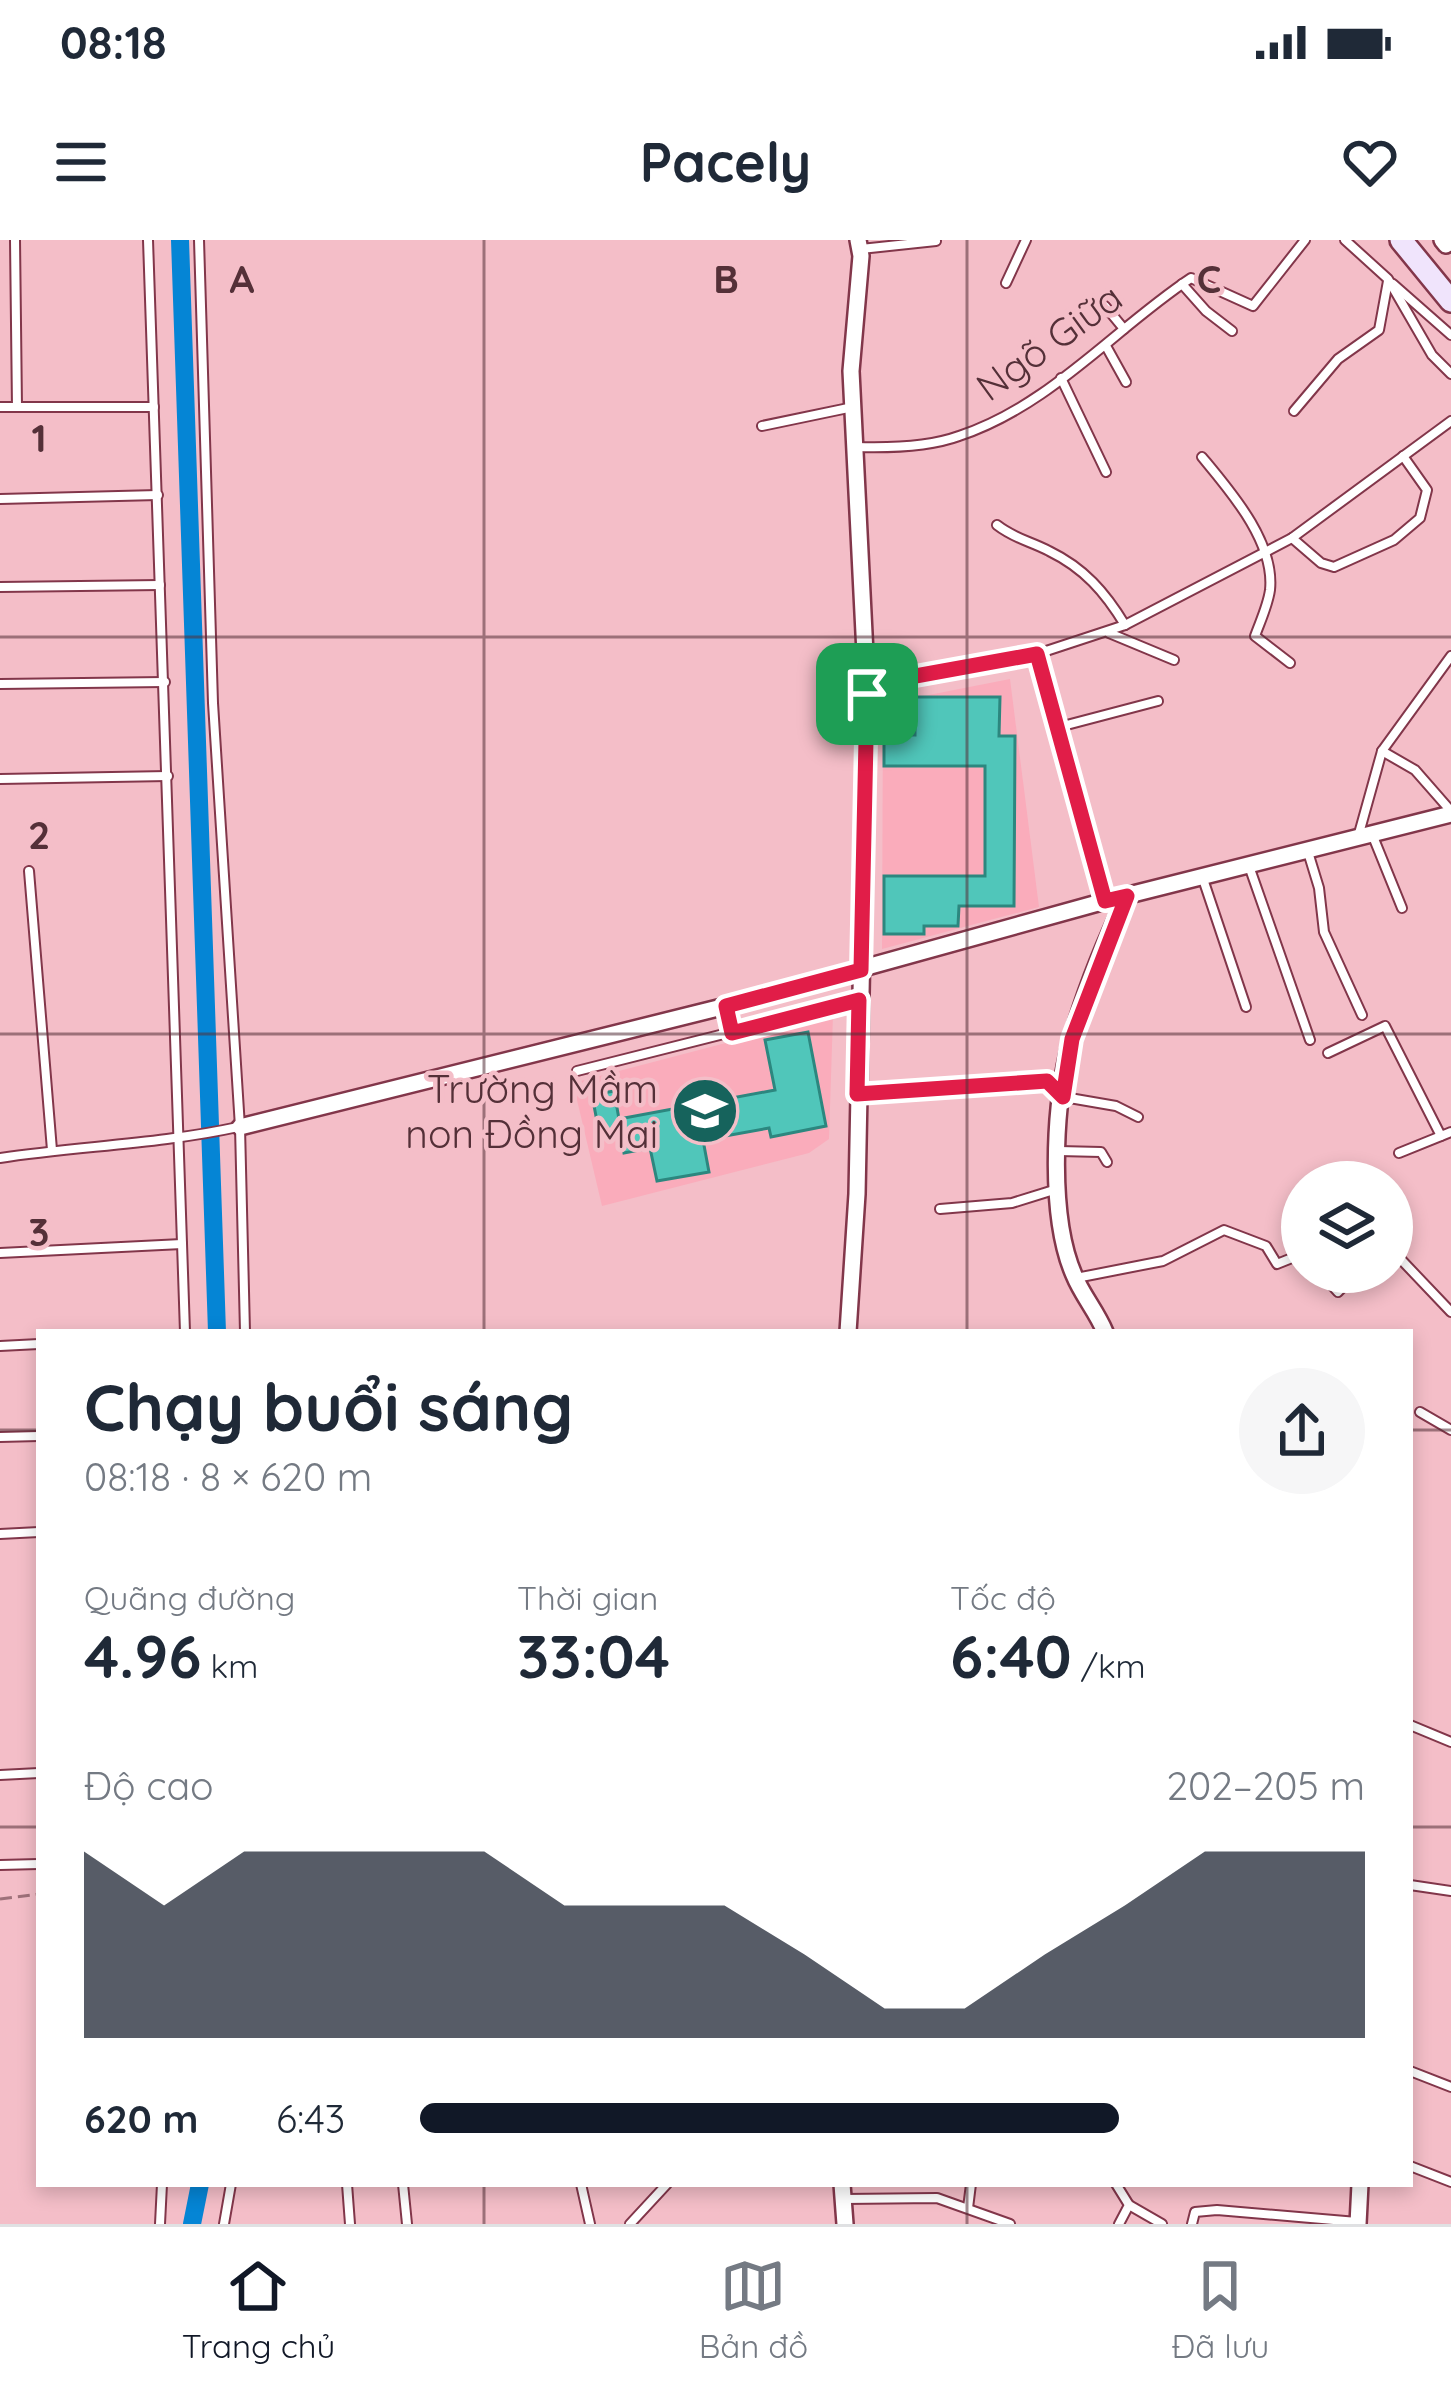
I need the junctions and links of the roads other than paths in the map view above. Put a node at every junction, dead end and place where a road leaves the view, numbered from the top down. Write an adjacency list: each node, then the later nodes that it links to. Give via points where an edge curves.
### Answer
1 (15, 240): 25 (lane)
2 (148, 240): 23 (lane)
3 (199, 240): 76 (lane, via 214,703)
4 (1026, 240): 12 (lane)
5 (1305, 240): 13 (lane, Ngõ Giữa, via 1253,306 1191,278)
6 (1331, 240): 9 (lane)
7 (1401, 240): 14 (street)
8 (936, 241): 10 (lane)
9 (1347, 242): 11 (lane)
10 (859, 245): 26 (street)
11 (1388, 279): 18 (lane); 20 (lane); 27 (lane, via 1378,330 1338,359)
12 (1006, 283)
13 (1182, 284): 16 (lane, Ngõ Giữa); 17 (lane)
14 (1451, 301)
15 (1105, 306): 16 (lane)
16 (1124, 329): 19 (lane, Ngõ Giữa)
17 (1232, 331)
18 (1451, 335)
19 (1106, 346): 21 (lane, Ngõ Giữa); 22 (lane)
20 (1451, 374)
21 (1061, 378): 30 (lane, Ngõ Giữa, via 956,438); 33 (lane)
22 (1126, 382)
23 (154, 406): 25 (lane); 34 (lane)
24 (0, 407): 25 (lane)
25 (17, 407)
26 (854, 407): 29 (lane); 30 (street)
27 (1294, 411)
28 (1451, 421): 31 (lane)
29 (762, 426)
30 (856, 447): 49 (street)
31 (1403, 456): 37 (lane); 37 (lane, via 1427,490 1420,518 1394,540 1334,567)
32 (1202, 458): 38 (lane, via 1247,513)
33 (1106, 472)
34 (158, 495): 35 (lane); 39 (lane)
35 (0, 499)
36 (997, 525): 41 (lane, via 1072,564 1104,590)
37 (1292, 538): 38 (lane)
38 (1263, 552): 41 (lane); 46 (lane, via 1270,588 1255,636)
39 (161, 585): 40 (lane); 47 (lane)
40 (0, 587)
41 (1125, 625): 42 (lane)
42 (1107, 633): 43 (lane); 45 (lane)
43 (1037, 654): 49 (lane, via 910,677); 51 (lane)
44 (1451, 656): 52 (lane)
45 (1174, 660)
46 (1290, 663)
47 (165, 682): 48 (lane); 53 (lane)
48 (0, 684)
49 (867, 694): 64 (street)
50 (1158, 701): 51 (lane)
51 (1059, 727): 62 (lane)
52 (1382, 752): 55 (lane, via 1415,770); 56 (lane)
53 (168, 776): 54 (lane); 78 (lane)
54 (0, 778)
55 (1451, 813): 56 (street)
56 (1365, 836): 57 (street); 63 (lane)
57 (1308, 850): 58 (street); 68 (lane, via 1324,932)
58 (1249, 865): 60 (street); 70 (lane)
59 (28, 872): 79 (lane)
60 (1202, 878): 61 (street); 67 (lane)
61 (1127, 896): 62 (street); 74 (street, via 1072,1039)
62 (1105, 901): 64 (street)
63 (1402, 908)
64 (861, 970): 65 (street); 66 (street)
65 (859, 1000): 69 (lane); 73 (street)
66 (726, 1006): 69 (lane); 76 (street)
67 (1246, 1007)
68 (1362, 1015)
69 (732, 1033): 72 (lane)
70 (1310, 1040)
71 (1328, 1054): 77 (lane, via 1385,1026)
72 (577, 1071)
73 (857, 1094): 74 (lane, via 1047,1081); 94 (street)
74 (1063, 1097): 75 (lane); 80 (street)
75 (1138, 1117)
76 (240, 1126): 78 (lane); 93 (lane)
77 (1446, 1134): 81 (lane)
78 (179, 1140): 79 (lane); 86 (lane)
79 (52, 1150): 82 (lane)
80 (1059, 1150): 83 (lane, via 1101,1152); 84 (street)
81 (1399, 1153)
82 (0, 1158)
83 (1107, 1162)
84 (1058, 1188): 85 (lane, via 1012,1203); 90 (street)
85 (940, 1209)
86 (182, 1244): 87 (lane); 92 (lane)
87 (0, 1253)
88 (1281, 1262): 90 (lane, via 1266,1246 1224,1230 1163,1261)
89 (1413, 1272): 91 (lane)
90 (1075, 1278): 95 (street)
91 (1451, 1312)
92 (185, 1329)
93 (244, 1329)
94 (848, 1329)
95 (1099, 1329)
96 (36, 1344): 97 (lane)
97 (0, 1346)
98 (1420, 1412): 99 (lane)
99 (1451, 1430)
100 (36, 1436): 101 (lane)
101 (0, 1437)
102 (36, 1532): 103 (lane)
103 (0, 1534)
104 (1413, 1727): 105 (lane)
105 (1451, 1742)
106 (36, 1773): 107 (lane)
107 (0, 1774)
108 (36, 1864): 109 (lane)
109 (0, 1865)
110 (1413, 1885): 111 (lane)
111 (1451, 1891)
112 (1413, 2072): 113 (lane)
113 (1451, 2087)
114 (1413, 2167): 115 (lane)
115 (1451, 2182)
116 (161, 2187): 129 (lane)
117 (230, 2187): 130 (lane)
118 (347, 2187): 131 (lane)
119 (404, 2187): 132 (lane)
120 (582, 2187): 133 (lane)
121 (664, 2187): 134 (lane)
122 (970, 2187): 127 (lane)
123 (1118, 2187): 126 (lane)
124 (1360, 2187): 128 (street)
125 (840, 2194): 127 (lane, via 937,2198); 135 (street)
126 (1129, 2205): 137 (lane); 138 (lane)
127 (968, 2208): 136 (lane)
128 (1358, 2223): 139 (lane, via 1217,2210 1195,2212)
129 (160, 2224)
130 (224, 2224)
131 (350, 2224)
132 (407, 2224)
133 (590, 2224)
134 (630, 2224)
135 (845, 2224)
136 (1010, 2224)
137 (1120, 2224)
138 (1162, 2224)
139 (1192, 2224)

